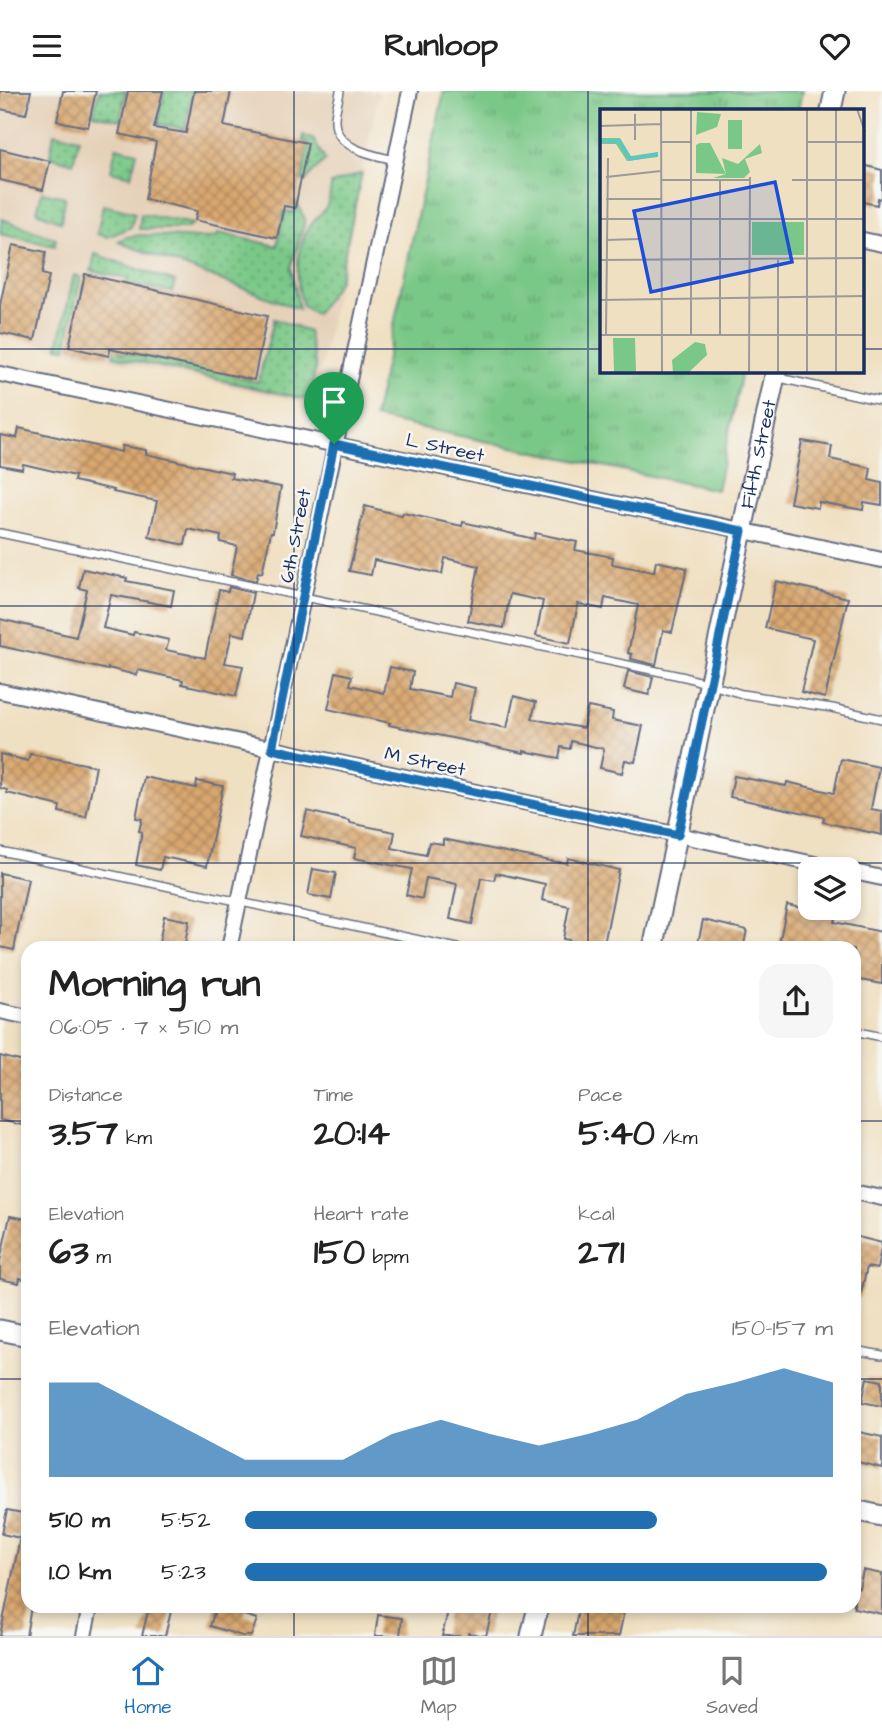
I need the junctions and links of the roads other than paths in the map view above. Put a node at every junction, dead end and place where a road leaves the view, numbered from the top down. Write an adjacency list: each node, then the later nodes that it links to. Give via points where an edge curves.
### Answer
1 (340, 91): 5 (lane, via 335,121 340,137 355,149)
2 (410, 91): 5 (street, 6th Street)
3 (835, 91): 4 (street)
4 (831, 109)
5 (395, 160): 11 (street, 6th Street)
6 (864, 240): 7 (street)
7 (882, 244)
8 (0, 374): 11 (street, L Street)
9 (775, 374): 10 (lane); 12 (street, Fifth Street)
10 (882, 401)
11 (334, 444): 12 (street, L Street); 15 (street, 6th Street)
12 (742, 531): 14 (street, L Street); 16 (street, Fifth Street)
13 (0, 533): 15 (lane)
14 (882, 560)
15 (303, 597): 16 (lane); 19 (street, 6th Street)
16 (709, 684): 18 (lane); 20 (street, Fifth Street)
17 (0, 691): 19 (street, M Street)
18 (882, 719)
19 (272, 749): 20 (street, M Street); 25 (street, 6th Street)
20 (678, 835): 22 (street, M Street); 28 (street, Fifth Street)
21 (0, 851): 25 (lane)
22 (798, 860)
23 (861, 874): 24 (street)
24 (882, 878)
25 (240, 902): 26 (street, 6th Street); 27 (lane)
26 (231, 941)
27 (424, 941)
28 (655, 941)
29 (0, 1011): 30 (street)
30 (21, 1016)
31 (861, 1032): 32 (lane)
32 (882, 1037)
33 (861, 1194): 34 (street)
34 (882, 1198)
35 (0, 1330): 36 (street)
36 (21, 1334)
37 (861, 1352): 38 (lane)
38 (882, 1356)
39 (861, 1512): 40 (street)
40 (882, 1516)
41 (89, 1613): 43 (street)
42 (537, 1613): 44 (street)
43 (84, 1636)
44 (531, 1636)

